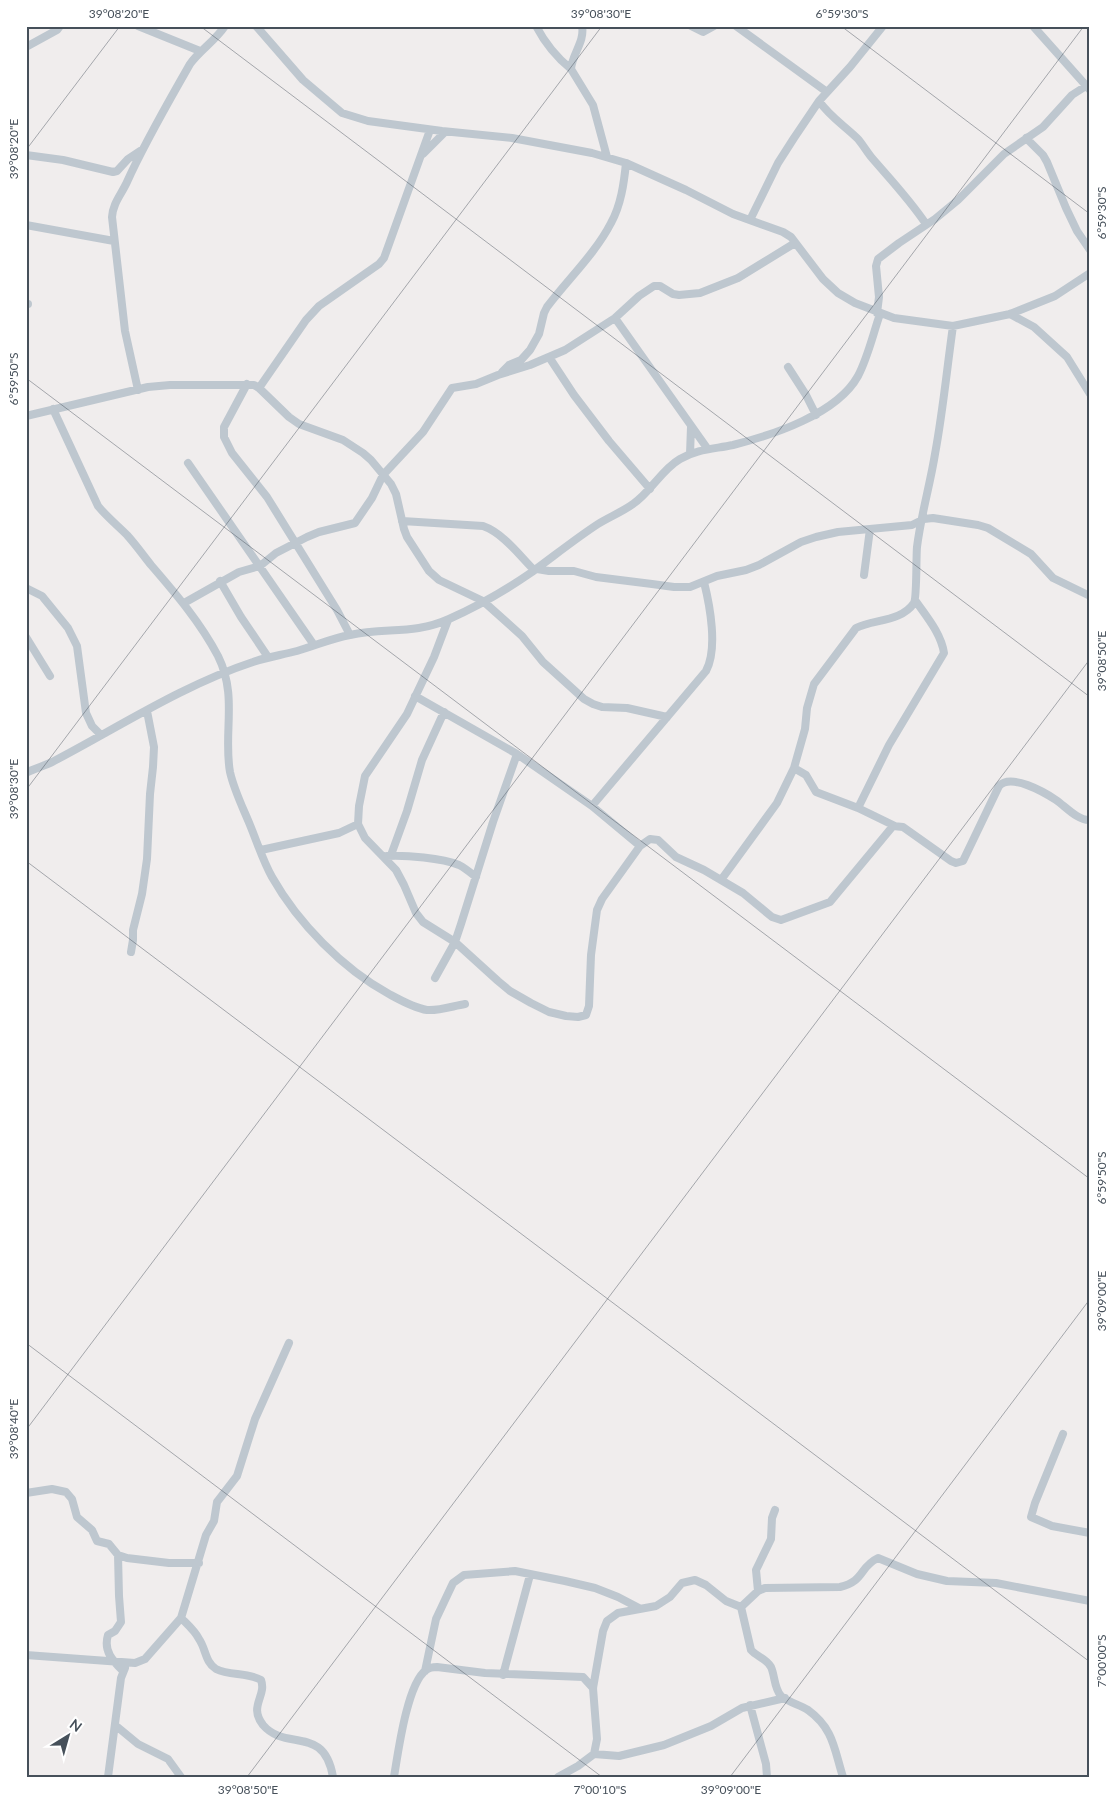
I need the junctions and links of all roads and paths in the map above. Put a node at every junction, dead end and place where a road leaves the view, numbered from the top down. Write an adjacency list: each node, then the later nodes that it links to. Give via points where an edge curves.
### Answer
1 (60, 26): 12 (street)
2 (138, 26): 13 (street)
3 (225, 26): 13 (street, via 213,42)
4 (256, 26): 18 (street, via 303,80 342,113 368,121)
5 (536, 26): 14 (street, via 555,55)
6 (582, 26): 14 (street, via 583,36)
7 (691, 26): 8 (street, via 703,32)
8 (714, 26)
9 (736, 26): 16 (street)
10 (883, 26): 16 (street)
11 (1033, 26): 15 (street)
12 (26, 47)
13 (200, 51): 21 (street)
14 (571, 69): 24 (street, via 593,105)
15 (1088, 88): 20 (street, via 1072,95 1043,127)
16 (827, 92): 17 (street)
17 (819, 101): 26 (street, via 778,163); 27 (street, via 829,115 865,147)
18 (430, 130): 19 (street); 23 (street)
19 (444, 132): 23 (street); 24 (street, via 512,138)
20 (1026, 138): 27 (street, via 1004,154 958,200); 31 (street, via 1043,155 1077,231)
21 (141, 150): 22 (street, via 113,172); 29 (street, via 113,208)
22 (26, 155)
23 (421, 155): 41 (street, via 384,258 319,306)
24 (607, 157): 25 (street)
25 (626, 162): 26 (street); 39 (street, via 624,184 613,221 547,307 539,334 525,357)
26 (750, 220): 30 (street, via 783,232)
27 (926, 224): 33 (street, via 878,259)
28 (26, 226): 29 (street)
29 (114, 241): 42 (street, via 125,331)
30 (795, 243): 33 (street, via 838,293); 35 (street, via 738,278 700,293 679,295 654,286)
31 (1090, 250)
32 (1090, 273): 34 (street, via 1055,296)
33 (878, 313): 36 (street); 45 (street, via 858,376 837,400)
34 (1010, 314): 36 (street); 43 (street, via 1034,327 1067,357)
35 (615, 318): 37 (street); 47 (street)
36 (953, 326): 54 (street, via 936,450)
37 (549, 357): 39 (street); 52 (street, via 609,441)
38 (788, 367): 45 (street)
39 (498, 374): 51 (street, via 476,384 452,388 422,432)
40 (247, 384): 41 (street); 42 (street, via 170,385); 56 (street, via 224,426 224,438)
41 (259, 388): 51 (street, via 299,424 353,446)
42 (138, 390): 44 (street)
43 (1090, 394)
44 (54, 409): 46 (street); 67 (street, via 98,506)
45 (816, 415): 48 (street, via 764,436)
46 (26, 416)
47 (692, 427): 48 (street); 49 (street)
48 (707, 448): 49 (street)
49 (690, 454): 52 (street, via 672,464)
50 (188, 463): 57 (street)
51 (384, 475): 53 (street, via 396,494); 56 (street, via 354,523 319,532)
52 (650, 489): 58 (street, via 634,504 598,524)
53 (402, 521): 58 (street, via 490,528); 66 (street, via 407,538 438,580)
54 (920, 521): 55 (street, via 912,525); 63 (street, via 933,518 982,526 1030,554 1053,578); 65 (street)
55 (870, 529): 59 (street); 61 (street, via 838,532 808,540 759,565)
56 (295, 543): 57 (street); 69 (street)
57 (260, 566): 60 (street); 71 (street)
58 (535, 570): 61 (street, via 574,571 674,587); 66 (street)
59 (864, 575)
60 (220, 581): 67 (street); 72 (street)
61 (704, 582): 78 (street, via 710,617 710,665)
62 (30, 590): 64 (street); 79 (street, via 42,596 74,636 86,713 92,726)
63 (1090, 596)
64 (26, 597)
65 (915, 600): 81 (street, via 908,610 896,617 856,628 814,684); 84 (street, via 939,635 944,653 889,745)
66 (484, 601): 68 (street); 78 (street, via 522,636 543,662 589,702)
67 (184, 603): 73 (street)
68 (448, 620): 69 (street, via 420,629); 75 (street)
69 (350, 634): 71 (street)
70 (26, 638): 74 (street)
71 (314, 645): 72 (street)
72 (268, 657): 73 (street)
73 (224, 672): 76 (street); 89 (street, via 230,706 230,771)
74 (50, 676)
75 (415, 696): 77 (street); 86 (street, via 407,714 365,776)
76 (147, 712): 79 (street); 94 (street, via 154,747 154,767 142,894 133,930)
77 (444, 712): 80 (street); 90 (street, via 422,760 407,811)
78 (667, 717): 83 (street)
79 (102, 735): 82 (street)
80 (517, 754): 83 (street); 91 (street)
81 (794, 768): 84 (street, via 806,775 816,792); 92 (street, via 777,803)
82 (26, 773)
83 (592, 806): 88 (street)
84 (858, 808): 87 (street)
85 (1090, 820): 87 (street, via 1024,784 1006,782 999,786 966,858 960,862 951,861 903,827)
86 (358, 824): 89 (street, via 339,833); 90 (street, via 365,838)
87 (895, 826): 92 (street, via 830,902 795,916 776,919)
88 (640, 846): 92 (street, via 655,839 676,857); 93 (street, via 598,907 591,955 589,1006 583,1016 549,1012 530,1003 498,981)
89 (261, 850): 96 (street, via 272,877 303,922 370,983 404,1002 428,1010)
90 (387, 856): 91 (street, via 403,854 455,864); 93 (street, via 419,919)
91 (476, 877): 93 (street)
92 (721, 880)
93 (454, 942): 95 (street)
94 (132, 952)
95 (435, 978)
96 (465, 1004)
97 (289, 1343): 103 (street, via 255,1419 237,1476 217,1502)
98 (1063, 1434): 101 (street, via 1031,1517 1052,1526)
99 (26, 1493): 102 (street, via 52,1489 66,1492 80,1521 92,1530 97,1541 109,1544)
100 (775, 1510): 105 (street, via 771,1539 756,1570)
101 (1090, 1533)
102 (118, 1555): 103 (street, via 169,1563); 111 (street, via 121,1622 107,1638)
103 (199, 1563): 109 (street)
104 (530, 1575): 108 (street, via 595,1588); 115 (street, via 514,1572 464,1575 453,1583 436,1619); 116 (street)
105 (758, 1591): 106 (street, via 765,1588 840,1587 859,1578 868,1564 878,1558 917,1574 947,1581 996,1583); 107 (street)
106 (1090, 1601)
107 (741, 1607): 108 (street, via 726,1602 695,1580 682,1583 656,1606); 119 (street, via 751,1650 770,1666)
108 (639, 1608): 113 (street, via 618,1613 607,1621)
109 (181, 1618): 112 (street, via 145,1659); 125 (street, via 199,1638 206,1657 214,1667 261,1680 257,1708 264,1726 276,1734 323,1751)
110 (26, 1655): 111 (street)
111 (112, 1662): 112 (street); 114 (street)
112 (127, 1664): 114 (street)
113 (597, 1668): 117 (street); 118 (street)
114 (123, 1671): 121 (street)
115 (425, 1671): 116 (street, via 437,1667); 126 (street, via 410,1700)
116 (503, 1674): 117 (street)
117 (583, 1677): 118 (street)
118 (593, 1688): 122 (street, via 597,1739)
119 (782, 1696): 120 (street); 129 (street, via 803,1707 826,1728 832,1736)
120 (750, 1706): 122 (street, via 664,1745 619,1756); 128 (street)
121 (115, 1725): 123 (street); 124 (street, via 138,1744 168,1759)
122 (594, 1754): 127 (street)
123 (108, 1777)
124 (181, 1777)
125 (333, 1777)
126 (394, 1777)
127 (558, 1777)
128 (768, 1777)
129 (843, 1777)

